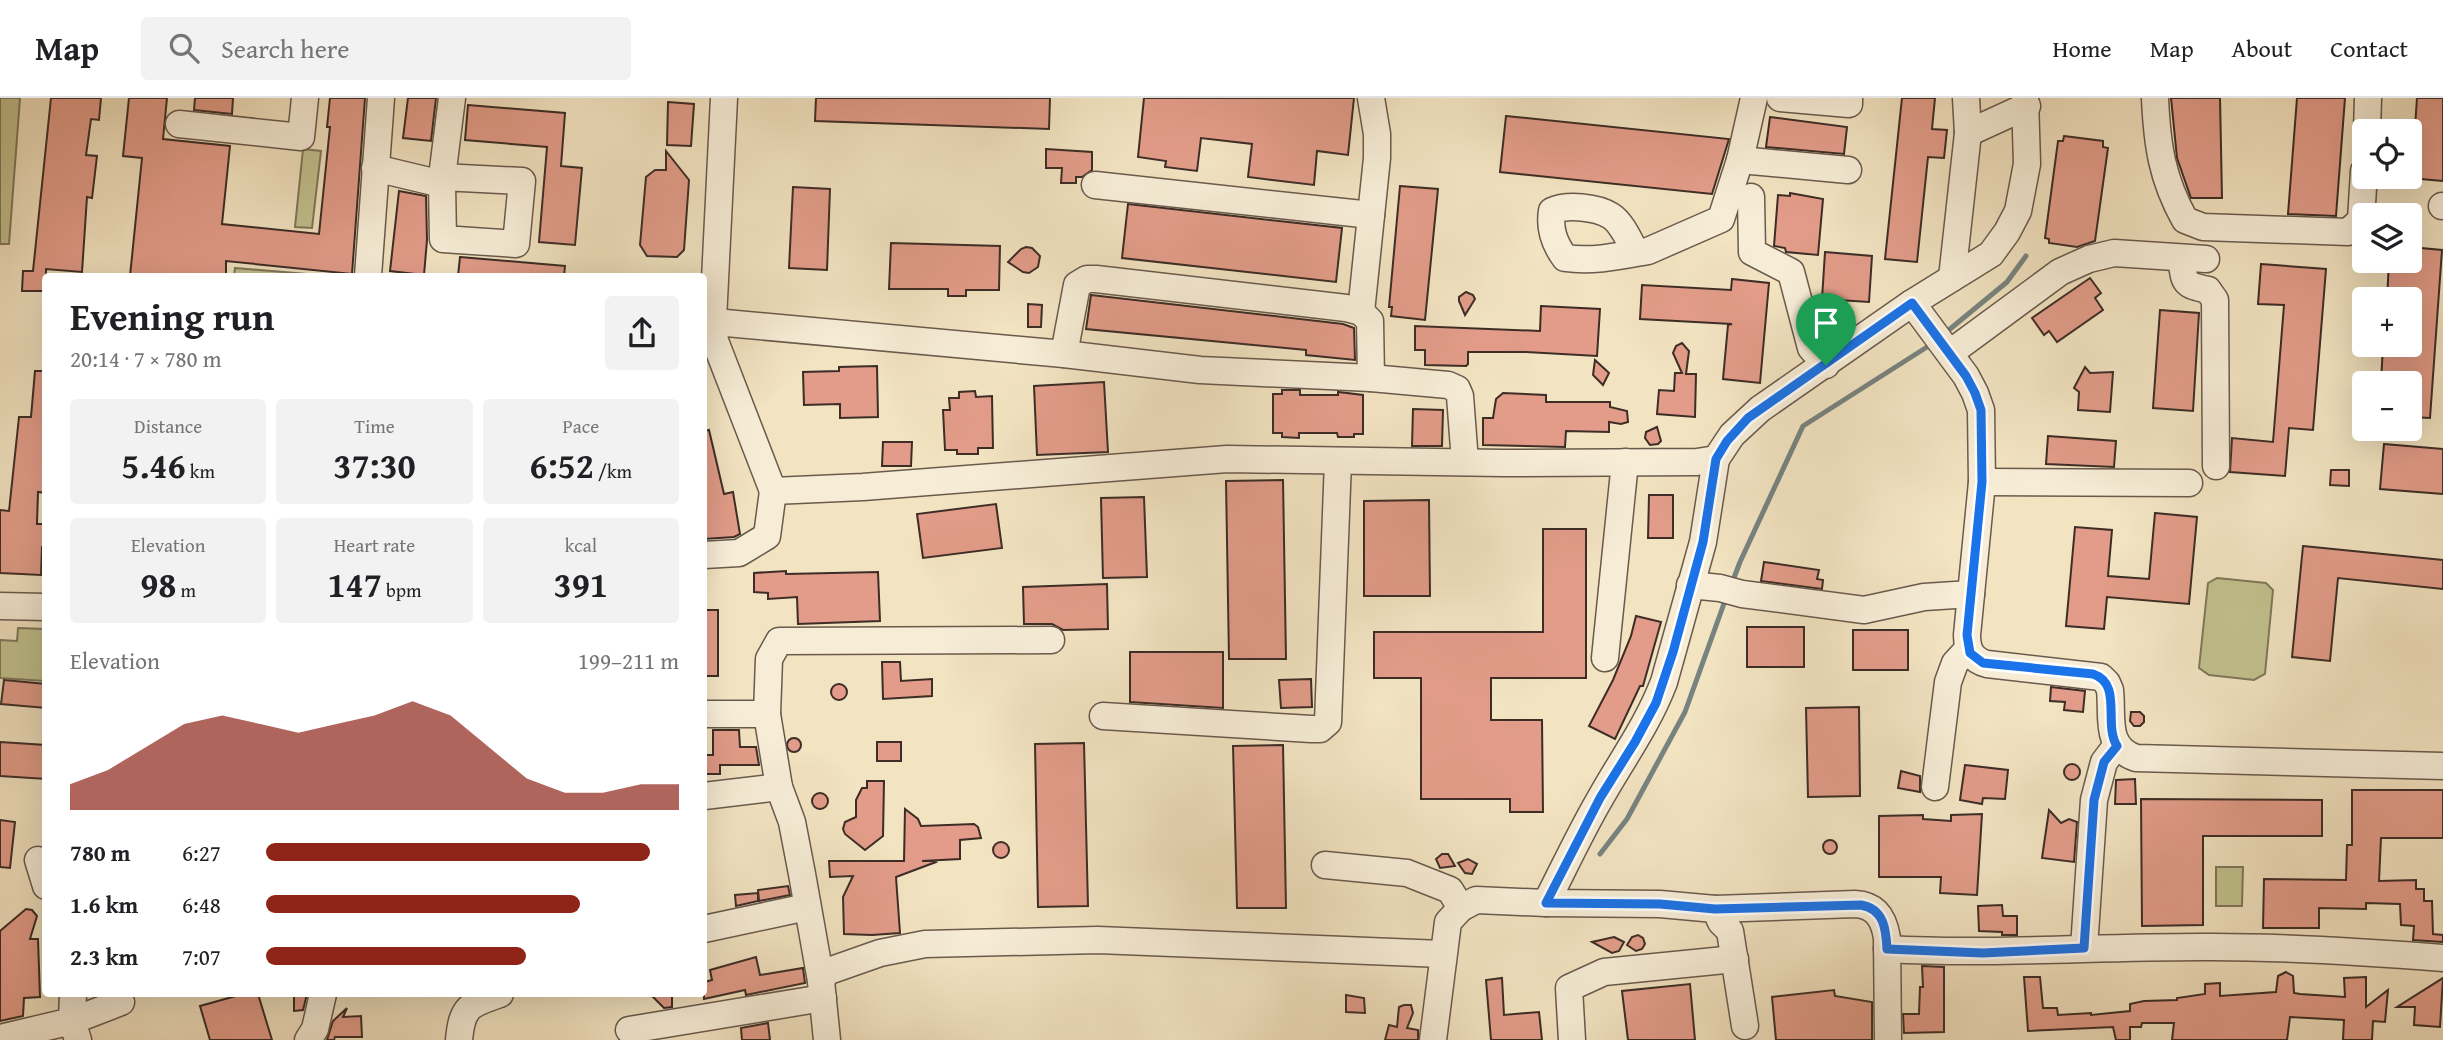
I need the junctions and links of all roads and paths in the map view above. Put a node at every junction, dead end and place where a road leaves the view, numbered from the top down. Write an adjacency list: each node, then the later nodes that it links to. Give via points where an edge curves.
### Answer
1 (305, 98): 14 (street, via 301,137)
2 (381, 98): 17 (street)
3 (452, 98): 17 (street, via 442,177 522,181 516,244 443,239 442,184)
4 (724, 98): 28 (street)
5 (1371, 98): 22 (street, via 1377,134)
6 (1754, 98): 16 (street)
7 (1780, 98): 8 (street, via 1849,104)
8 (1849, 98)
9 (1966, 98): 15 (street)
10 (2155, 98): 20 (street, via 2157,145 2170,193 2185,220 2203,227 2348,232 2361,220)
11 (2368, 98): 13 (street)
12 (2026, 102): 15 (street); 25 (street, via 2027,164 2018,211 1991,254)
13 (2367, 119)
14 (179, 124)
15 (1968, 133): 25 (street)
16 (1740, 160): 18 (street); 23 (street, via 1721,219)
17 (375, 168): 24 (street)
18 (1848, 170)
19 (1096, 185): 22 (street)
20 (2363, 189)
21 (1751, 197): 31 (street, via 1752,252 1791,272 1811,348)
22 (1371, 215): 27 (street)
23 (1636, 253)
24 (368, 273)
25 (1952, 278): 26 (street)
26 (1912, 303): 29 (street); 31 (street)
27 (1361, 312): 30 (street, via 1087,279 1077,285); 32 (street, via 1370,321)
28 (708, 321): 30 (street); 40 (street)
29 (1950, 353): 37 (street, via 2060,272 2099,255 2193,258 2187,282 2208,290 2216,300); 38 (street, via 1979,404)
30 (1064, 354): 32 (street, via 1200,370)
31 (1826, 365): 33 (street, via 1748,418)
32 (1371, 378): 35 (street, via 1457,389)
33 (1716, 459): 36 (street); 42 (street, via 1703,542)
34 (1338, 461): 35 (street); 40 (street, via 1227,459); 51 (street, via 1328,722 1311,729)
35 (1465, 462): 36 (street)
36 (1625, 462): 48 (street)
37 (2216, 466)
38 (1982, 482): 39 (street); 43 (street)
39 (2189, 483)
40 (773, 491): 41 (street, via 767,536 739,553)
41 (707, 555)
42 (1690, 585): 43 (street, via 1864,610 1924,597); 60 (street, via 1656,703)
43 (1971, 594): 47 (street)
44 (0, 606): 45 (street)
45 (42, 607)
46 (1051, 640): 50 (street, via 779,641 769,659)
47 (1968, 649): 52 (street, via 1983,663 2101,677 2110,690); 55 (street, via 1955,663 1948,681)
48 (1605, 658)
49 (707, 714): 50 (street)
50 (766, 714): 54 (street)
51 (1102, 716)
52 (2117, 746): 53 (street, via 2143,759); 65 (street, via 2104,762 2094,800)
53 (2443, 766)
54 (779, 787): 56 (street); 61 (street, via 792,822)
55 (1935, 787)
56 (707, 796)
57 (38, 860): 59 (street)
58 (1325, 865): 62 (street, via 1408,873 1450,890)
59 (42, 873)
60 (1546, 903): 62 (street, via 1476,900); 63 (street)
61 (807, 907): 64 (street); 70 (street)
62 (1461, 908): 67 (street, via 1448,922)
63 (1715, 909): 66 (street, via 1866,905 1882,918); 69 (street, via 1730,931)
64 (707, 928)
65 (2084, 948): 66 (street, via 1983,953); 68 (street, via 2216,947)
66 (1887, 949): 84 (street)
67 (1442, 954): 70 (street, via 1098,940 925,944 880,953 826,972); 82 (street)
68 (2443, 958)
69 (1734, 960): 75 (street); 83 (street, via 1604,972 1569,988)
70 (822, 989): 77 (street); 81 (street)
71 (73, 997): 76 (street)
72 (322, 997): 79 (street)
73 (491, 997): 80 (street, via 465,1010)
74 (121, 1002): 76 (street)
75 (1745, 1026)
76 (75, 1030): 78 (street)
77 (629, 1030)
78 (0, 1038)
79 (308, 1040)
80 (459, 1040)
81 (827, 1040)
82 (1433, 1040)
83 (1572, 1040)
84 (1888, 1040)

